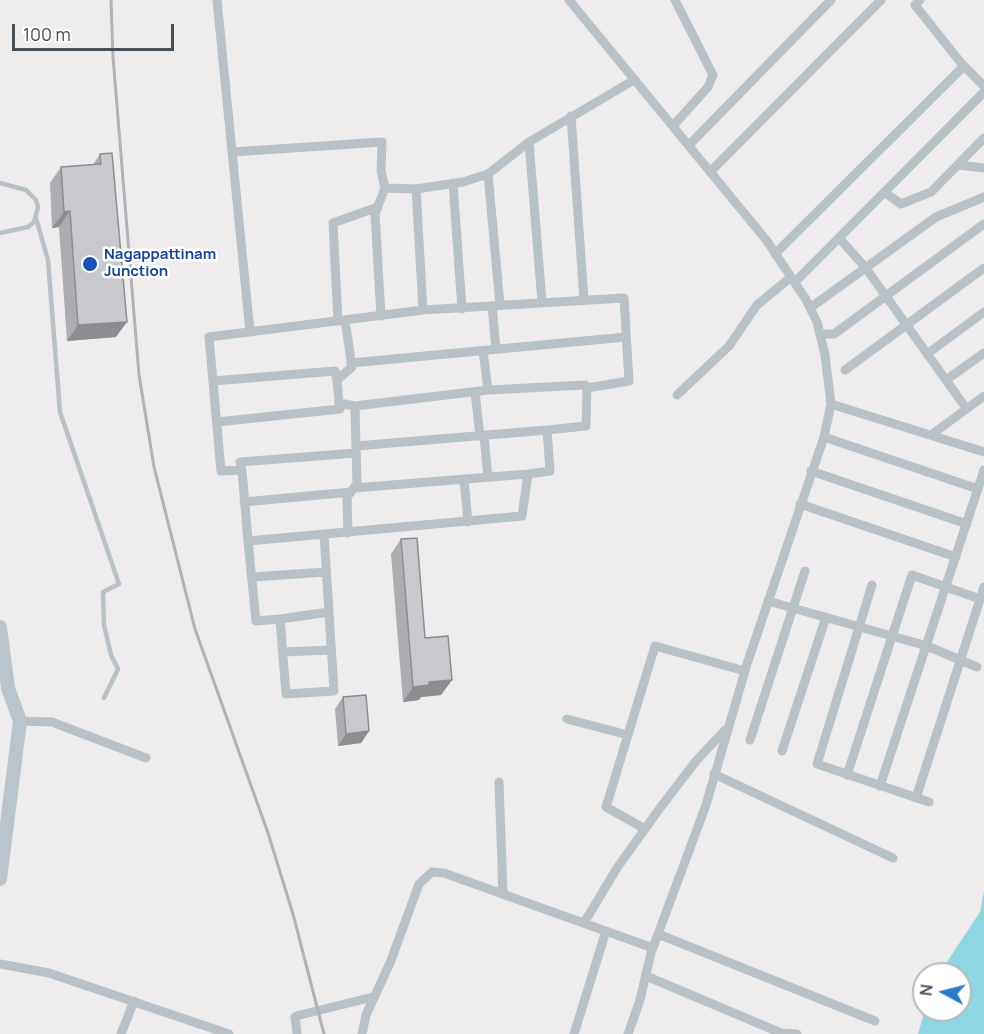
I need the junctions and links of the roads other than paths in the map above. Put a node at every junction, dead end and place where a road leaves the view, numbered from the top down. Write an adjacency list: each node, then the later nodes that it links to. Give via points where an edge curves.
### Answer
1 (217, 0): 16 (street)
2 (569, 0): 8 (street)
3 (675, 0): 12 (street, via 713,75 708,87)
4 (831, 0): 15 (street)
5 (881, 0): 19 (street)
6 (920, 0): 7 (street, via 915,5)
7 (964, 66): 9 (street); 32 (street)
8 (634, 80): 11 (street); 12 (street)
9 (984, 86)
10 (984, 92): 25 (street)
11 (571, 116): 14 (street); 37 (street)
12 (673, 126): 15 (street)
13 (984, 138): 17 (street)
14 (529, 142): 20 (street); 38 (street)
15 (689, 145): 19 (street)
16 (233, 152): 23 (street, via 382,142); 47 (street)
17 (957, 165): 18 (street); 25 (street, via 931,192 910,200 897,203)
18 (984, 168)
19 (710, 172): 32 (street)
20 (488, 174): 22 (street); 39 (street)
21 (0, 183): 28 (lane, via 32,194 38,207)
22 (453, 183): 24 (street); 41 (street)
23 (385, 188): 24 (street); 27 (street)
24 (416, 189): 42 (street)
25 (884, 192): 31 (street)
26 (984, 196): 33 (street, via 936,218)
27 (378, 207): 44 (street, via 375,214); 45 (street, via 333,223)
28 (36, 218): 30 (lane, via 28,227); 113 (lane, via 48,260 60,412 119,584 103,592 104,625 118,669)
29 (984, 224): 36 (street)
30 (0, 233)
31 (839, 237): 33 (street); 35 (street)
32 (775, 254): 35 (street)
33 (865, 267): 36 (street); 40 (street)
34 (984, 268): 46 (street)
35 (793, 280): 40 (street); 62 (street, via 757,305 729,346)
36 (886, 296): 46 (street); 48 (street, via 834,334)
37 (584, 300): 38 (street); 49 (street, via 624,298)
38 (542, 302): 39 (street)
39 (496, 306): 41 (street); 50 (street)
40 (810, 308): 48 (street)
41 (462, 309): 42 (street)
42 (423, 310): 44 (street)
43 (984, 312): 53 (street)
44 (381, 316): 45 (street)
45 (342, 321): 47 (street); 54 (street)
46 (907, 325): 53 (street); 55 (street)
47 (250, 332): 58 (street, via 209,337)
48 (820, 334): 65 (street)
49 (626, 337): 50 (street); 59 (street, via 629,381)
50 (496, 349): 51 (street)
51 (483, 351): 54 (street); 60 (street)
52 (984, 353): 57 (street)
53 (927, 354): 57 (street)
54 (351, 363): 56 (street, via 352,367)
55 (845, 370)
56 (337, 380): 58 (street, via 335,371); 64 (street)
57 (946, 380): 67 (street)
58 (213, 381): 68 (street)
59 (587, 388): 60 (street, via 585,385); 69 (street, via 586,426)
60 (488, 390): 61 (street)
61 (475, 392): 66 (street); 71 (street)
62 (677, 396)
63 (984, 396): 67 (street)
64 (339, 403): 66 (street); 68 (street, via 340,409)
65 (831, 404): 70 (street); 72 (street)
66 (355, 406): 73 (street)
67 (966, 408): 70 (street)
68 (217, 422): 75 (street, via 221,471)
69 (548, 430): 71 (street); 78 (street, via 550,471)
70 (931, 435): 74 (street)
71 (482, 436): 73 (street); 79 (street)
72 (824, 436): 77 (street); 81 (street)
73 (356, 449): 75 (street, via 240,462); 82 (street, via 357,484)
74 (984, 453)
75 (242, 470): 83 (street)
76 (984, 470): 81 (street)
77 (811, 471): 84 (street); 86 (street)
78 (528, 474): 79 (street); 85 (street, via 522,516)
79 (488, 477): 80 (street)
80 (465, 479): 82 (street); 85 (street)
81 (978, 489): 86 (street)
82 (352, 490): 83 (street); 87 (street, via 347,497)
83 (244, 502): 89 (street)
84 (800, 504): 90 (street); 98 (street)
85 (468, 522): 87 (street)
86 (967, 524): 90 (street)
87 (348, 533): 88 (street)
88 (324, 535): 89 (street); 92 (street)
89 (248, 541): 93 (street)
90 (956, 557): 95 (street)
91 (805, 571): 99 (street)
92 (326, 572): 93 (street); 100 (street)
93 (252, 577): 102 (street, via 256,621)
94 (872, 585): 104 (street)
95 (946, 587): 97 (street); 105 (street, via 912,576); 106 (street)
96 (984, 587): 97 (street)
97 (980, 599): 109 (street)
98 (768, 601): 99 (street); 111 (street)
99 (793, 608): 101 (street); 118 (street)
100 (329, 612): 102 (street); 107 (street)
101 (826, 617): 104 (street); 119 (street)
102 (280, 619): 108 (street)
103 (0, 627): 112 (main road)
104 (860, 627): 105 (street); 122 (street, via 817,764)
105 (892, 636): 106 (street); 122 (street)
106 (927, 646): 109 (street); 124 (street)
107 (331, 650): 108 (street); 108 (street, via 334,691 286,694)
108 (283, 652)
109 (961, 660): 110 (street); 125 (street)
110 (977, 667)
111 (745, 670): 116 (street); 117 (street, via 655,646)
112 (4, 687): 115 (main road)
113 (104, 698)
114 (567, 718): 117 (street)
115 (20, 721): 120 (street, via 52,722); 129 (main road)
116 (728, 727): 121 (street); 127 (street, via 696,761)
117 (628, 735): 127 (street, via 606,807)
118 (750, 740)
119 (783, 751)
120 (146, 758)
121 (714, 774): 128 (street); 133 (street)
122 (847, 775): 124 (street)
123 (499, 782): 130 (street)
124 (880, 786): 125 (street)
125 (916, 798): 126 (street)
126 (929, 802)
127 (645, 829): 131 (street)
128 (893, 858)
129 (0, 879)
130 (503, 894): 131 (street); 137 (street, via 444,873 425,876)
131 (584, 923): 132 (street)
132 (606, 931): 134 (street); 144 (street)
133 (658, 934): 134 (street); 139 (street)
134 (653, 948): 136 (street)
135 (0, 964): 138 (street, via 49,973)
136 (646, 976): 145 (street); 146 (street, via 782,1034)
137 (373, 997): 142 (street, via 300,1015 296,1017); 143 (street)
138 (134, 1001): 140 (street); 141 (street)
139 (875, 1021)
140 (121, 1034)
141 (229, 1034)
142 (297, 1034)
143 (362, 1034)
144 (574, 1034)
145 (628, 1034)
146 (797, 1034)

